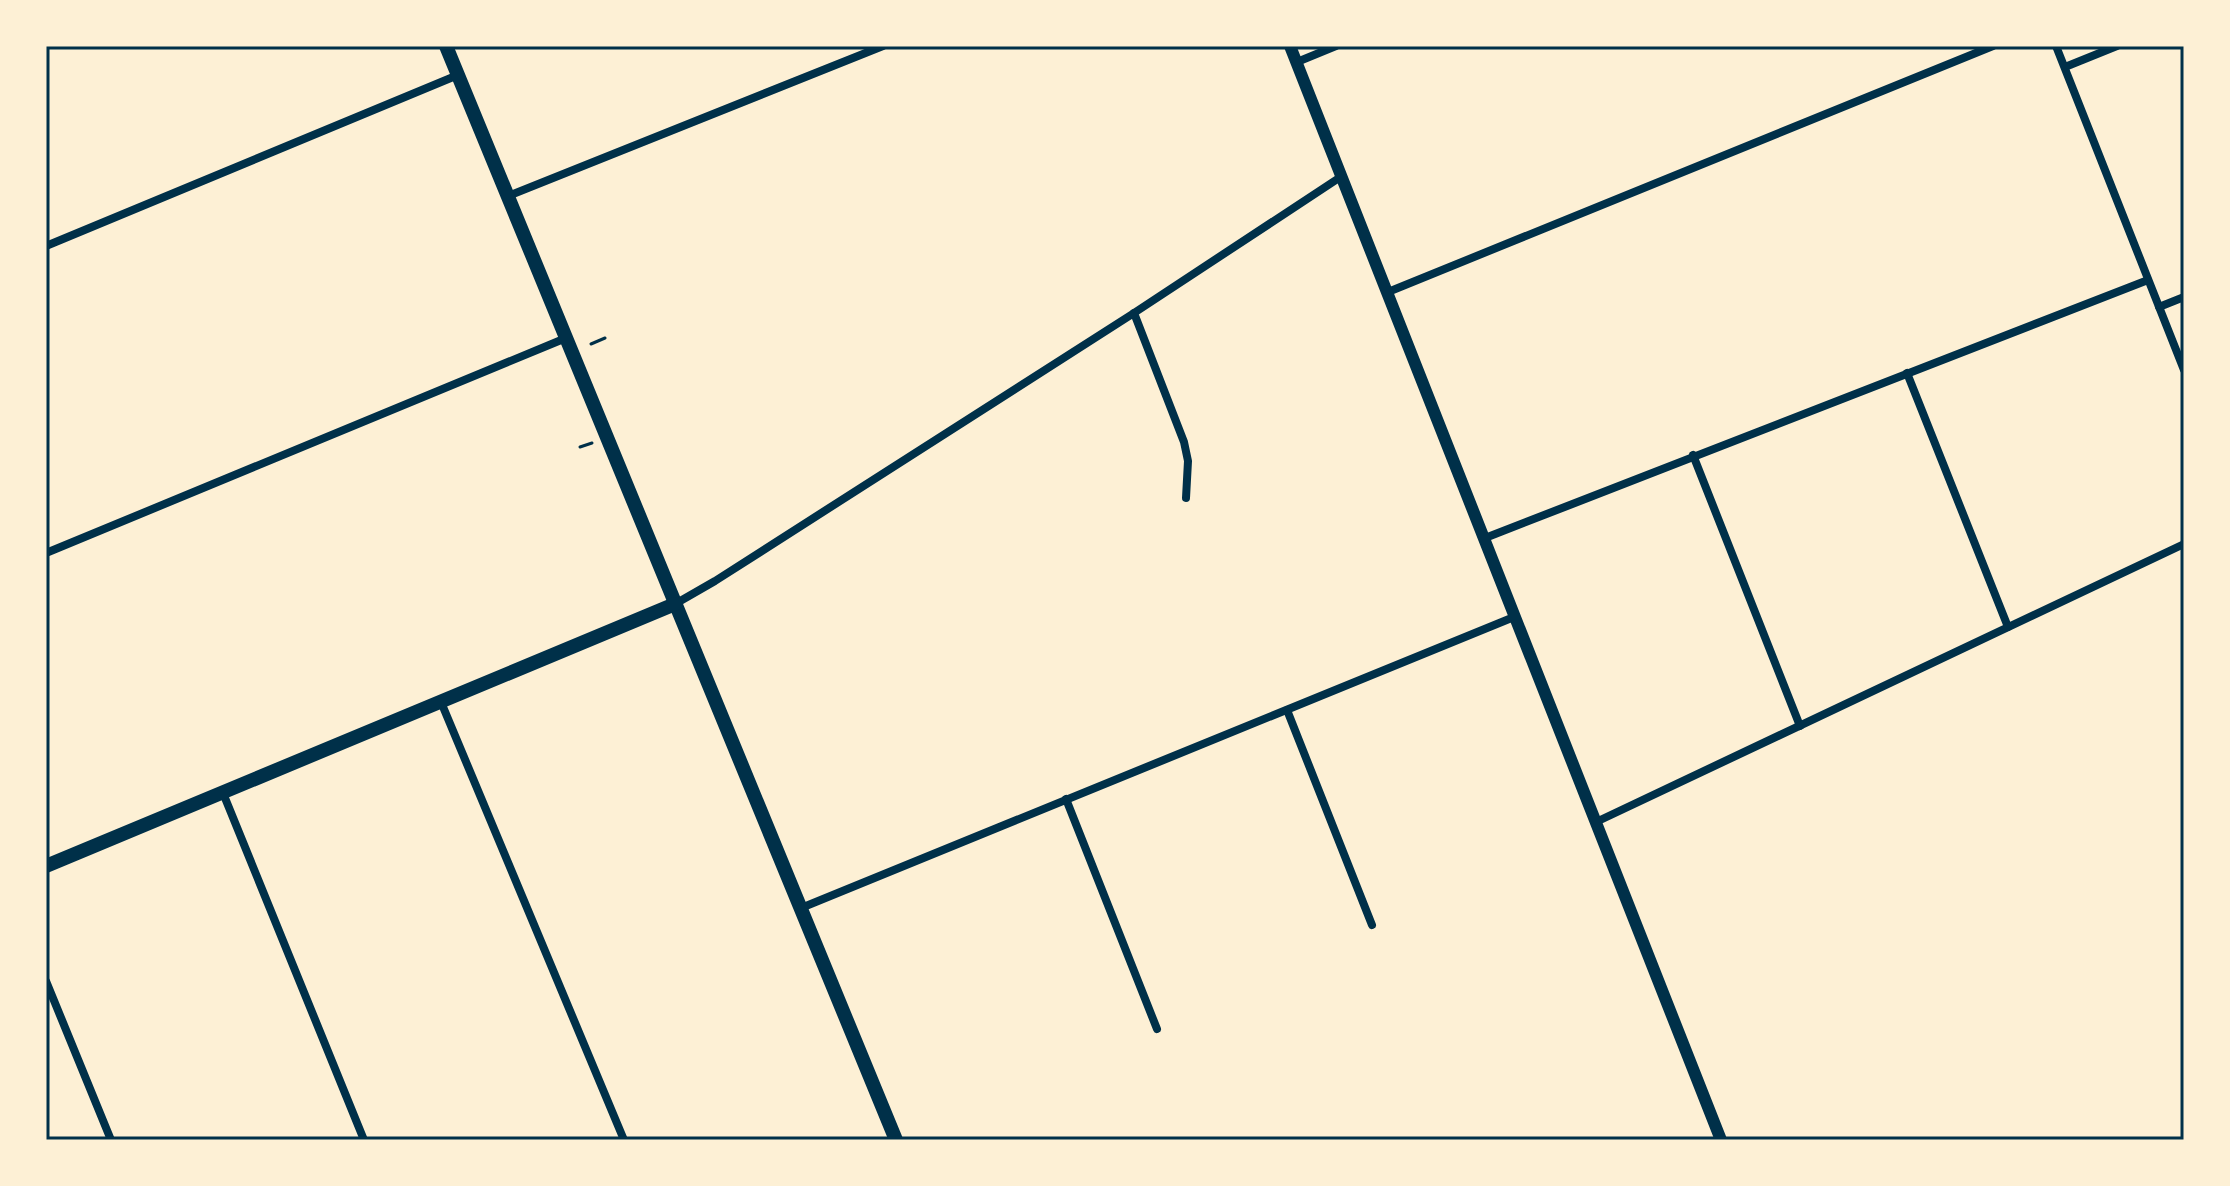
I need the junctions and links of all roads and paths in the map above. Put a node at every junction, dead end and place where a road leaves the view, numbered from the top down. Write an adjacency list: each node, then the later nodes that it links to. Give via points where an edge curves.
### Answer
1 (446, 46): 10 (main road)
2 (883, 46): 12 (street)
3 (1290, 46): 8 (street)
4 (1336, 46): 8 (street)
5 (1993, 46): 15 (street)
6 (2056, 46): 9 (street)
7 (2117, 46): 9 (street)
8 (1297, 62): 11 (street)
9 (2065, 67): 14 (street)
10 (458, 75): 12 (main road); 13 (street)
11 (1342, 176): 15 (street); 18 (street)
12 (508, 196): 19 (main road)
13 (46, 246)
14 (2148, 280): 17 (street); 23 (street)
15 (1388, 292): 28 (street)
16 (2184, 297): 17 (street)
17 (2159, 307): 22 (street)
18 (1134, 313): 27 (street, via 1184,442); 31 (street)
19 (566, 338): 30 (street); 31 (main road)
20 (605, 338): 21 (path)
21 (591, 344)
22 (2184, 370)
23 (1907, 373): 26 (street); 33 (street)
24 (592, 443): 25 (path)
25 (580, 447)
26 (1693, 455): 28 (street); 36 (street)
27 (1186, 498)
28 (1485, 538): 32 (street)
29 (2184, 544): 33 (street)
30 (46, 553)
31 (675, 604): 34 (main road); 41 (main road)
32 (1514, 617): 35 (street); 39 (street)
33 (2008, 627): 36 (street)
34 (441, 702): 37 (main road); 47 (street)
35 (1287, 710): 38 (street); 42 (street)
36 (1800, 726): 39 (street)
37 (223, 793): 40 (main road); 46 (street)
38 (1066, 799): 41 (street); 44 (street)
39 (1596, 822): 49 (street)
40 (46, 866)
41 (801, 908): 48 (main road)
42 (1372, 925)
43 (46, 981): 45 (street)
44 (1157, 1029)
45 (111, 1140)
46 (364, 1140)
47 (624, 1140)
48 (896, 1140)
49 (1721, 1140)

